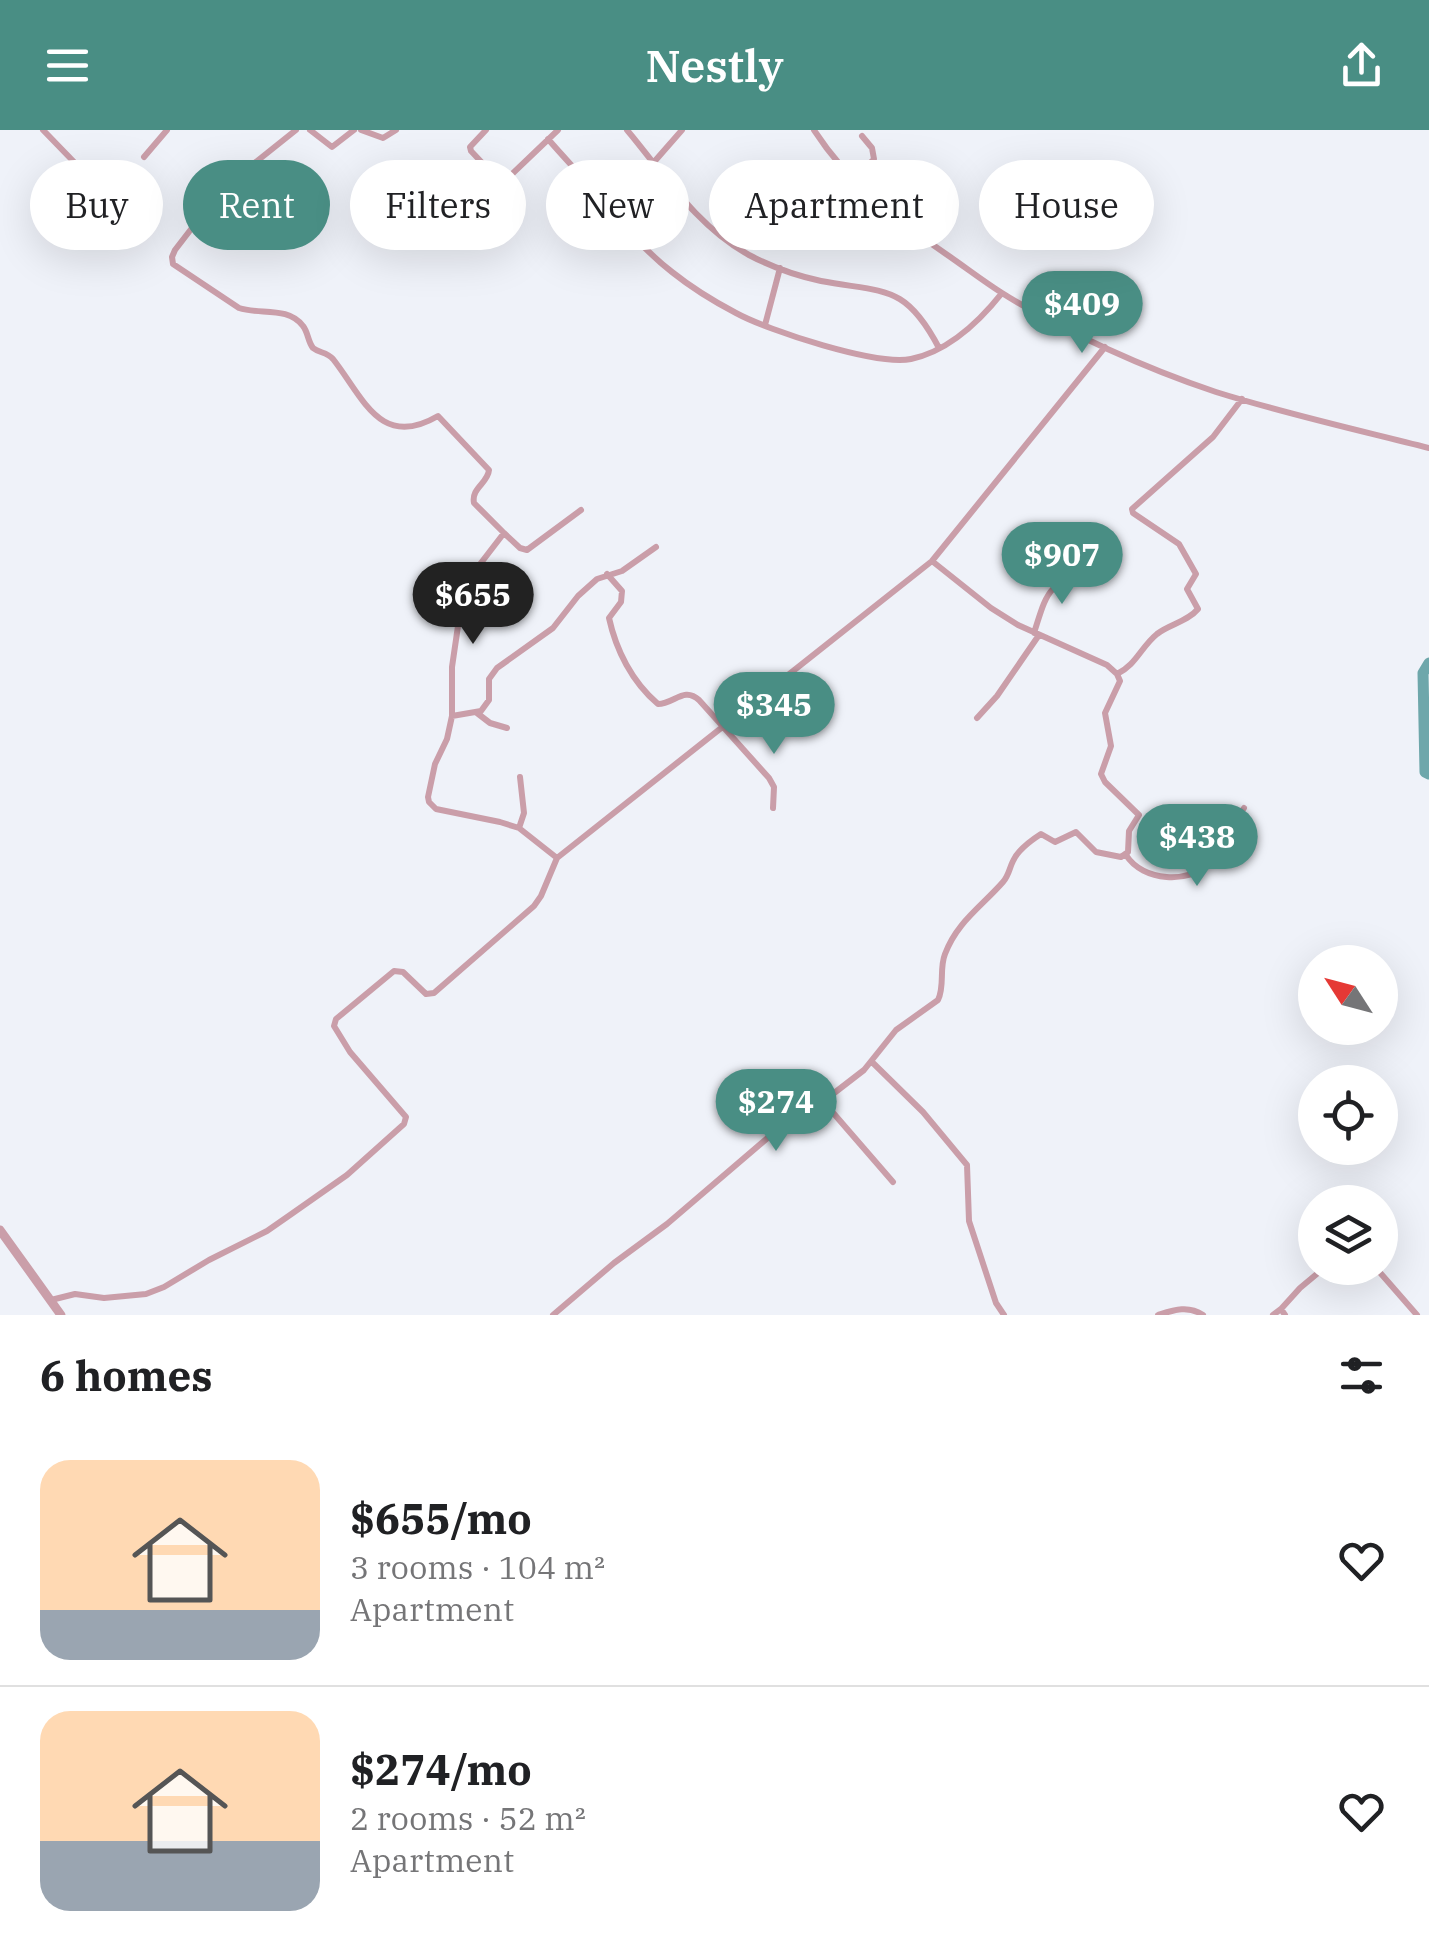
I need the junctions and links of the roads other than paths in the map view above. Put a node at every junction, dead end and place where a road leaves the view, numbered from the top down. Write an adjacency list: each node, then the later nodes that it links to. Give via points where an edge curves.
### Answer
1 (43, 130): 16 (street)
2 (167, 130): 15 (street)
3 (296, 130): 35 (street, via 222,189 175,250 173,264 239,308 281,312 302,324 314,349 330,356 385,422 410,427 440,417 489,470 473,498)
4 (310, 130): 5 (street, via 330,147)
5 (354, 130)
6 (362, 130): 7 (street, via 384,138)
7 (396, 130)
8 (486, 130): 17 (street, via 470,147)
9 (558, 130): 14 (street)
10 (627, 130): 19 (street)
11 (682, 130): 20 (street)
12 (814, 130): 21 (street)
13 (862, 136): 22 (street)
14 (548, 140): 18 (street); 23 (street)
15 (144, 157)
16 (72, 160)
17 (479, 160)
18 (566, 160)
19 (652, 160)
20 (656, 160)
21 (835, 160)
22 (873, 160)
23 (526, 161)
24 (689, 205): 27 (street, via 728,242)
25 (649, 250): 29 (street, via 673,273)
26 (941, 250): 28 (street)
27 (780, 268): 29 (street); 31 (street, via 891,294 920,316)
28 (1002, 293): 30 (street); 31 (street)
29 (765, 325): 31 (street, via 870,357 912,359)
30 (1105, 347): 32 (street); 37 (street)
31 (939, 348)
32 (1242, 399): 33 (street); 41 (street, via 1214,436 1132,509 1184,549 1196,574 1187,589 1198,609 1160,632)
33 (1429, 448)
34 (581, 510): 35 (street, via 527,550)
35 (504, 532): 43 (street, via 464,584)
36 (656, 547): 38 (street)
37 (932, 560): 40 (street); 45 (street)
38 (607, 574): 42 (street, via 553,628 497,668 488,682 489,700); 45 (street, via 622,596 610,616 615,644 652,700 661,705 693,694)
39 (1093, 580): 40 (street, via 1056,584)
40 (1036, 634): 41 (street); 44 (street)
41 (1116, 674): 51 (street, via 1120,681 1105,713 1110,746 1101,774 1139,815)
42 (477, 713): 43 (street); 46 (street)
43 (452, 716): 50 (street, via 429,802)
44 (977, 718)
45 (725, 726): 48 (street, via 770,778); 52 (street)
46 (507, 728)
47 (520, 776): 50 (street)
48 (773, 808)
49 (1244, 808): 51 (street, via 1202,869 1168,878)
50 (519, 828): 52 (street)
51 (1126, 855): 53 (street, via 1096,852 1076,832 1056,842 1042,834 1030,842 1006,879 955,932 942,961 938,1000 896,1030)
52 (557, 858): 59 (street, via 534,906 438,989 426,994 394,970 334,1022 350,1052 406,1117 388,1140 267,1231 154,1292)
53 (872, 1062): 54 (street); 63 (street, via 964,1161 970,1221)
54 (822, 1100): 55 (street); 62 (street)
55 (893, 1182)
56 (0, 1230): 59 (street)
57 (1304, 1285): 60 (street)
58 (1391, 1285): 67 (street)
59 (51, 1300): 61 (street)
60 (1283, 1312): 66 (street)
61 (62, 1315)
62 (553, 1315)
63 (1004, 1315)
64 (1158, 1315): 65 (street, via 1179,1309)
65 (1203, 1315)
66 (1273, 1315)
67 (1417, 1315)

